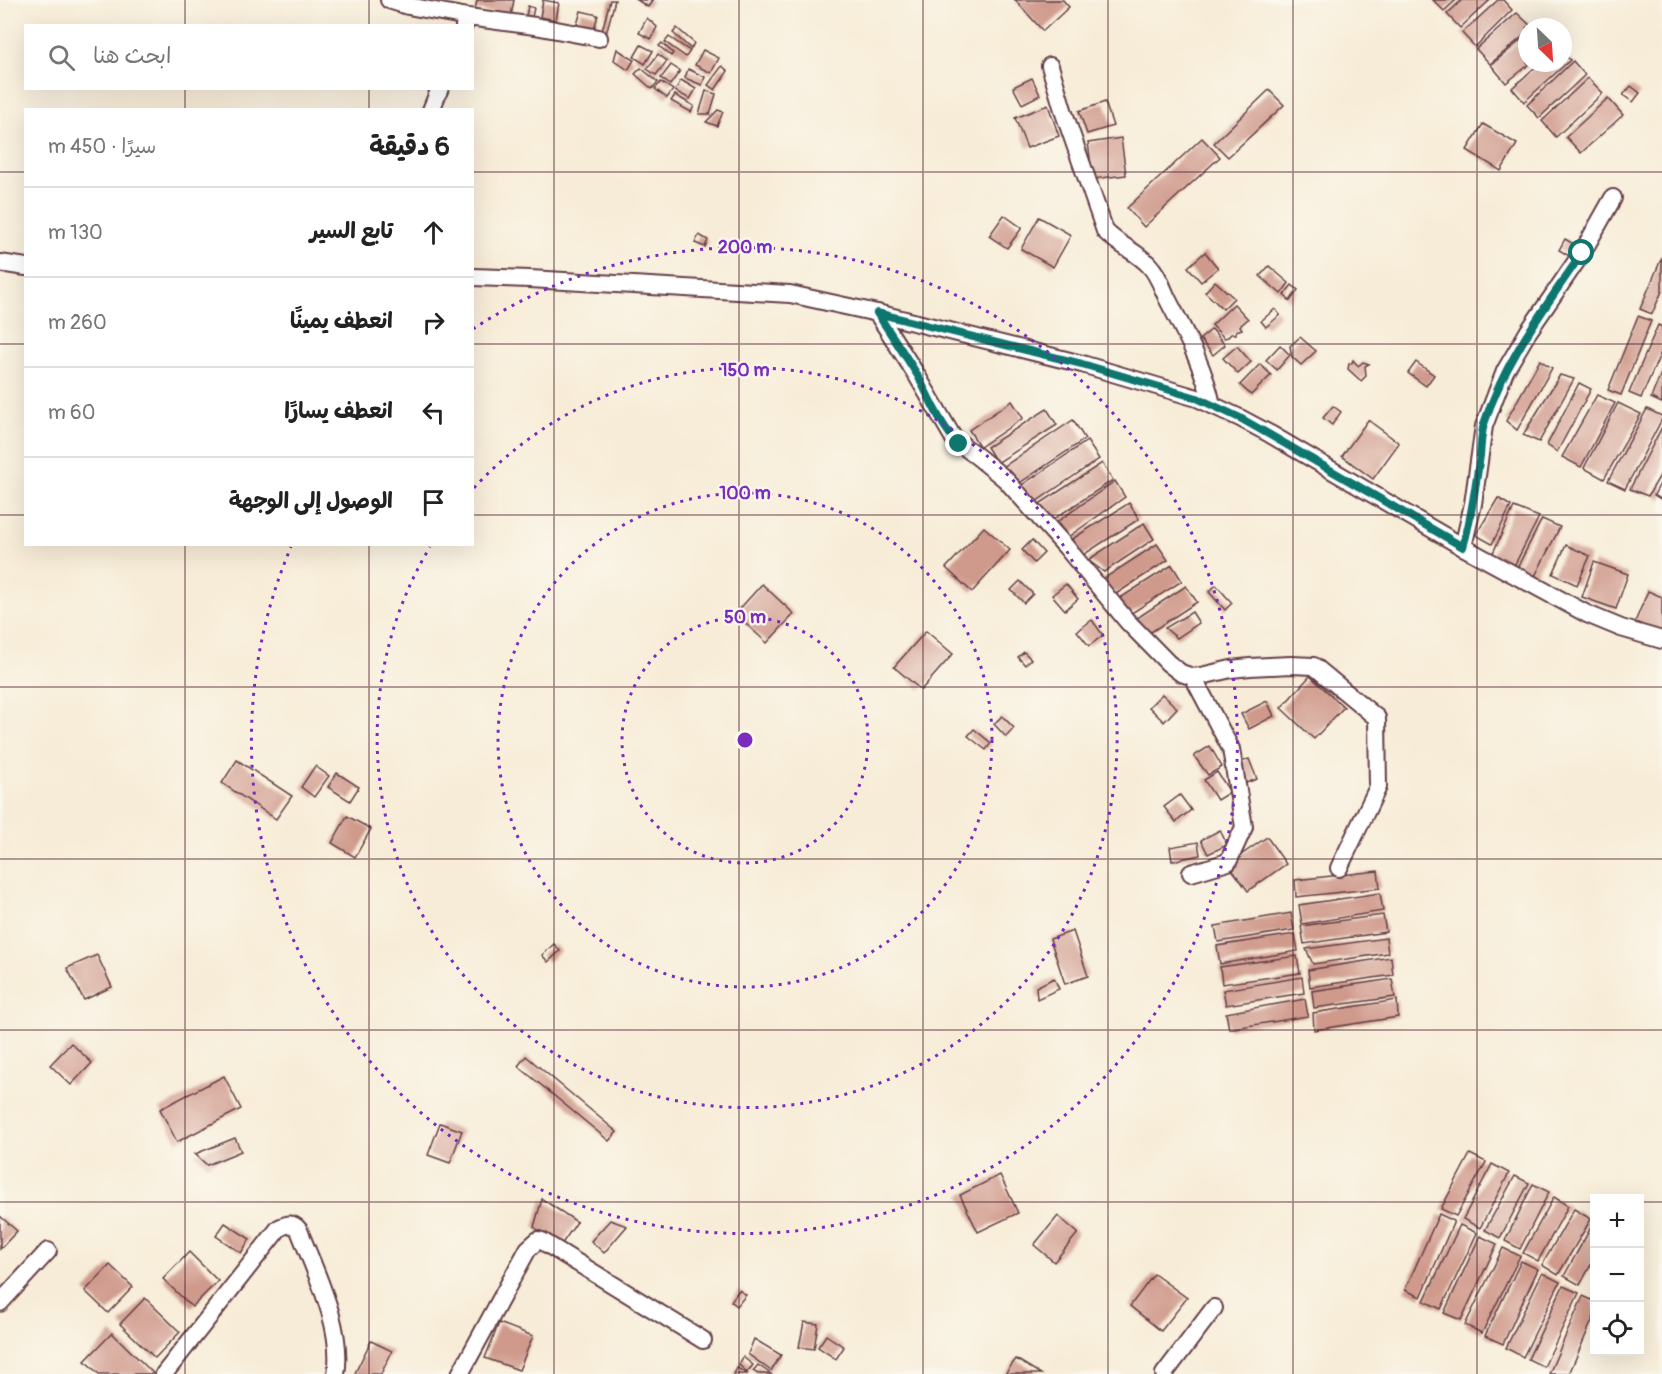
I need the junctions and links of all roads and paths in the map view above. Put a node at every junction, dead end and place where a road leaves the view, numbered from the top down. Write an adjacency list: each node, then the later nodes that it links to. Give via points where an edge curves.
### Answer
1 (389, 0): 2 (street)
2 (466, 21): 3 (street, via 535,26)
3 (599, 38)
4 (1050, 66): 12 (street, via 1105,231 1144,260 1158,278 1201,365)
5 (439, 90): 6 (street)
6 (432, 108)
7 (1613, 198): 13 (street, via 1505,371 1484,426)
8 (0, 263): 9 (street)
9 (24, 267)
10 (474, 278): 11 (street, via 790,294)
11 (877, 313): 12 (street, via 1082,364); 15 (street, via 954,439 1005,479 1168,663)
12 (1212, 405): 13 (street)
13 (1463, 547): 14 (street, via 1587,614)
14 (1662, 640)
15 (1192, 676): 16 (street, via 1250,667 1314,666 1377,718 1378,788); 17 (street, via 1231,749 1244,827 1228,862)
16 (1339, 868)
17 (1191, 873)
18 (48, 1251): 19 (street)
19 (0, 1304)
20 (1214, 1308): 25 (street)
21 (703, 1340): 24 (street, via 538,1240 528,1249)
22 (164, 1374): 23 (street, via 279,1228 290,1224 299,1230 326,1302 336,1335)
23 (336, 1374)
24 (460, 1374)
25 (1164, 1374)

